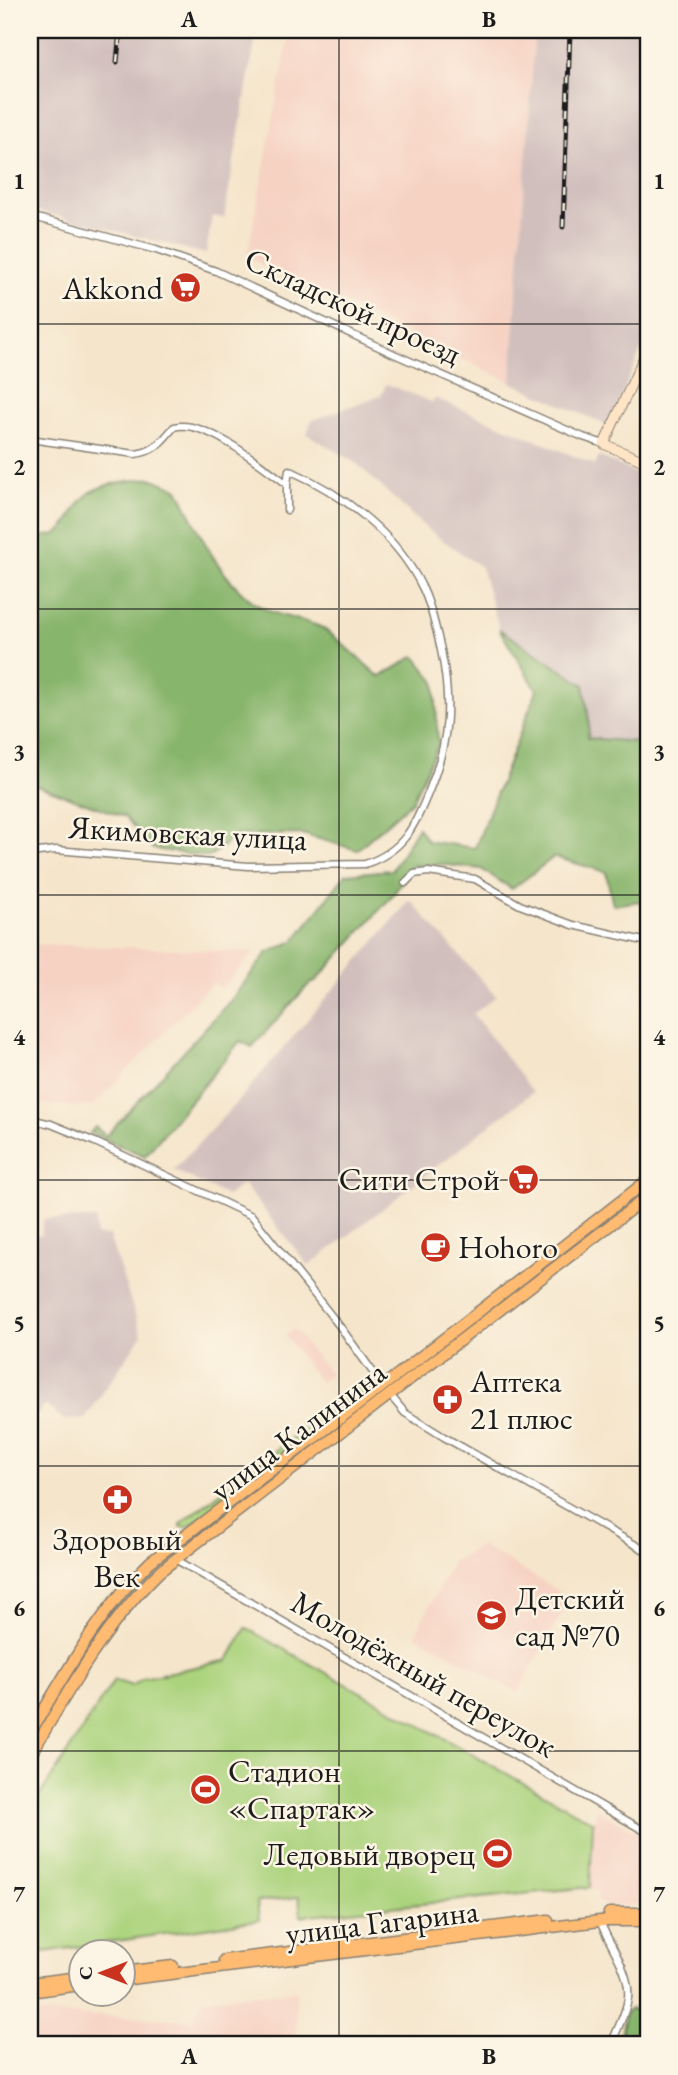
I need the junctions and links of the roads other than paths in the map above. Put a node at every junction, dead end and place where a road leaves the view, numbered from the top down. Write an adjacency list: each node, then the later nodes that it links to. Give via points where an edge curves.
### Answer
1 (30, 216): 4 (street, Складской проезд, via 204,266 394,354)
2 (648, 348): 4 (street)
3 (30, 439): 6 (street, via 135,454 156,448 178,425 196,428 240,449)
4 (604, 443): 5 (street, Складской проезд)
5 (648, 463)
6 (287, 484): 7 (street); 8 (street, Якимовская улица, via 289,470 356,508 402,557 433,613 446,677 448,715 440,764 410,832 397,848 365,864 248,866 56,850)
7 (287, 510)
8 (30, 852)
9 (405, 883): 10 (street, via 414,874 428,872 475,879 520,905 573,925)
10 (648, 942)
11 (30, 1119): 14 (street, via 95,1142 252,1216)
12 (648, 1180): 14 (main road, улица Калинина)
13 (648, 1196): 14 (main road, улица Калинина)
14 (386, 1391): 15 (street, via 405,1413 434,1431); 16 (main road, улица Калинина); 17 (main road, улица Калинина, via 178,1538 130,1581 94,1626)
15 (648, 1552)
16 (175, 1559): 18 (main road, улица Калинина, via 141,1590 106,1633); 19 (street, Молодёжный переулок)
17 (30, 1733)
18 (30, 1756)
19 (648, 1833)
20 (648, 1913): 23 (main road, улица Гагарина, via 608,1913)
21 (600, 1921): 22 (main road, улица Гагарина); 23 (main road, улица Гагарина); 31 (street, via 627,1986 628,1999)
22 (648, 1921)
23 (450, 1936): 24 (main road, улица Гагарина)
24 (247, 1961): 25 (main road, улица Гагарина); 26 (main road, улица Гагарина)
25 (136, 1971)
26 (136, 1978)
27 (66, 1979): 28 (main road)
28 (30, 1983)
29 (66, 1987): 30 (main road)
30 (30, 1992)
31 (611, 2045)

